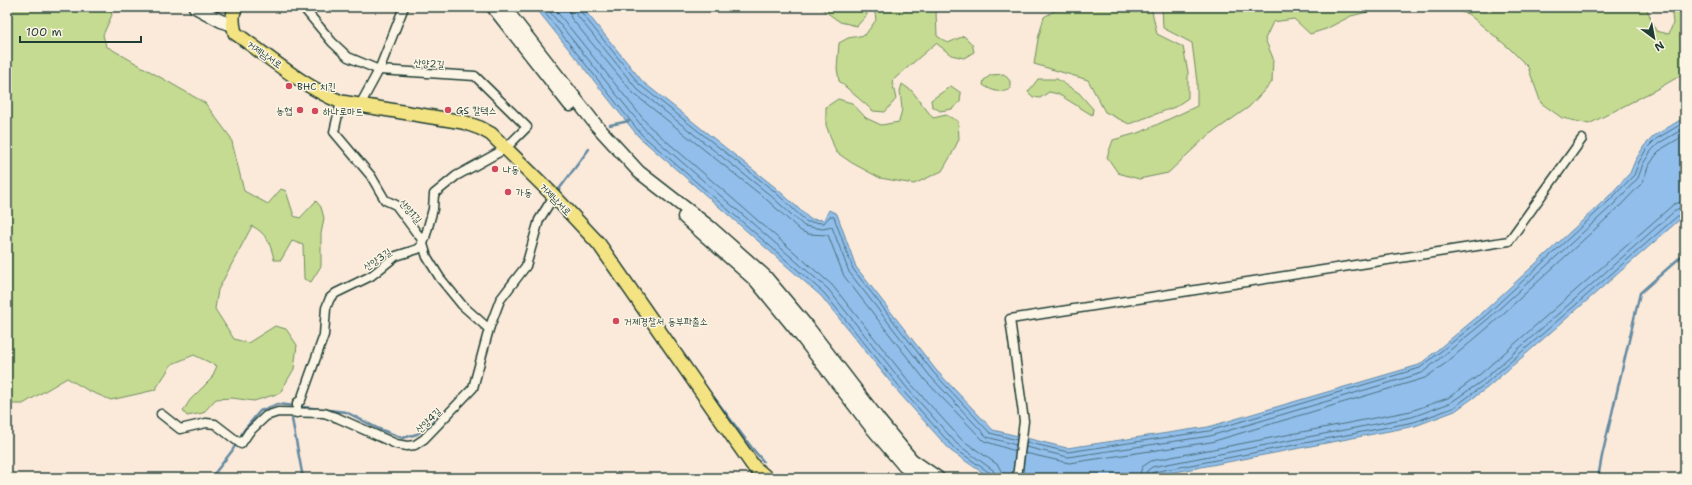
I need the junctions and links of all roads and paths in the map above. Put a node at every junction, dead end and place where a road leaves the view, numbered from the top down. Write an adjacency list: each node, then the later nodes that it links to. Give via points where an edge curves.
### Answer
1 (195, 7): 7 (street)
2 (236, 7): 7 (main road, via 233,11)
3 (303, 7): 8 (street, 산양2길, via 348,57)
4 (404, 7): 8 (street)
5 (493, 7): 19 (street, via 606,149 756,281 871,427 904,466)
6 (504, 7): 20 (street, via 596,125 639,172 711,228 765,276 912,460)
7 (233, 25): 9 (main road, 거제남서로, via 235,33 312,88)
8 (379, 70): 10 (street); 12 (street, 산양2길, via 475,76 527,127)
9 (341, 102): 10 (main road, 거제남서로); 14 (street, 산양1길, via 334,132 386,200 396,205)
10 (360, 105): 12 (main road, 거제남서로, via 463,122 491,134)
11 (1582, 140): 21 (street, via 1509,241 1010,319 1024,421)
12 (505, 149): 13 (main road, 거제남서로); 14 (street, via 456,176 434,194 433,208)
13 (554, 196): 15 (street, 산양4길, via 539,220 526,266 500,300); 18 (main road, 거제남서로, via 600,244 754,467)
14 (423, 244): 15 (street, 산양1길, via 427,257 440,278 462,304); 16 (street, 산양3길, via 418,249 396,256 371,276 336,292 330,298 326,308 324,335 301,400 297,403)
15 (489, 328): 16 (street, 산양4길, via 473,388 424,440 414,445 396,444 324,413)
16 (297, 413): 17 (street, 산양4길, via 278,412 266,416 249,432 241,444 215,424 206,423 180,429)
17 (161, 414)
18 (768, 478)
19 (919, 478)
20 (938, 478)
21 (1017, 478)

